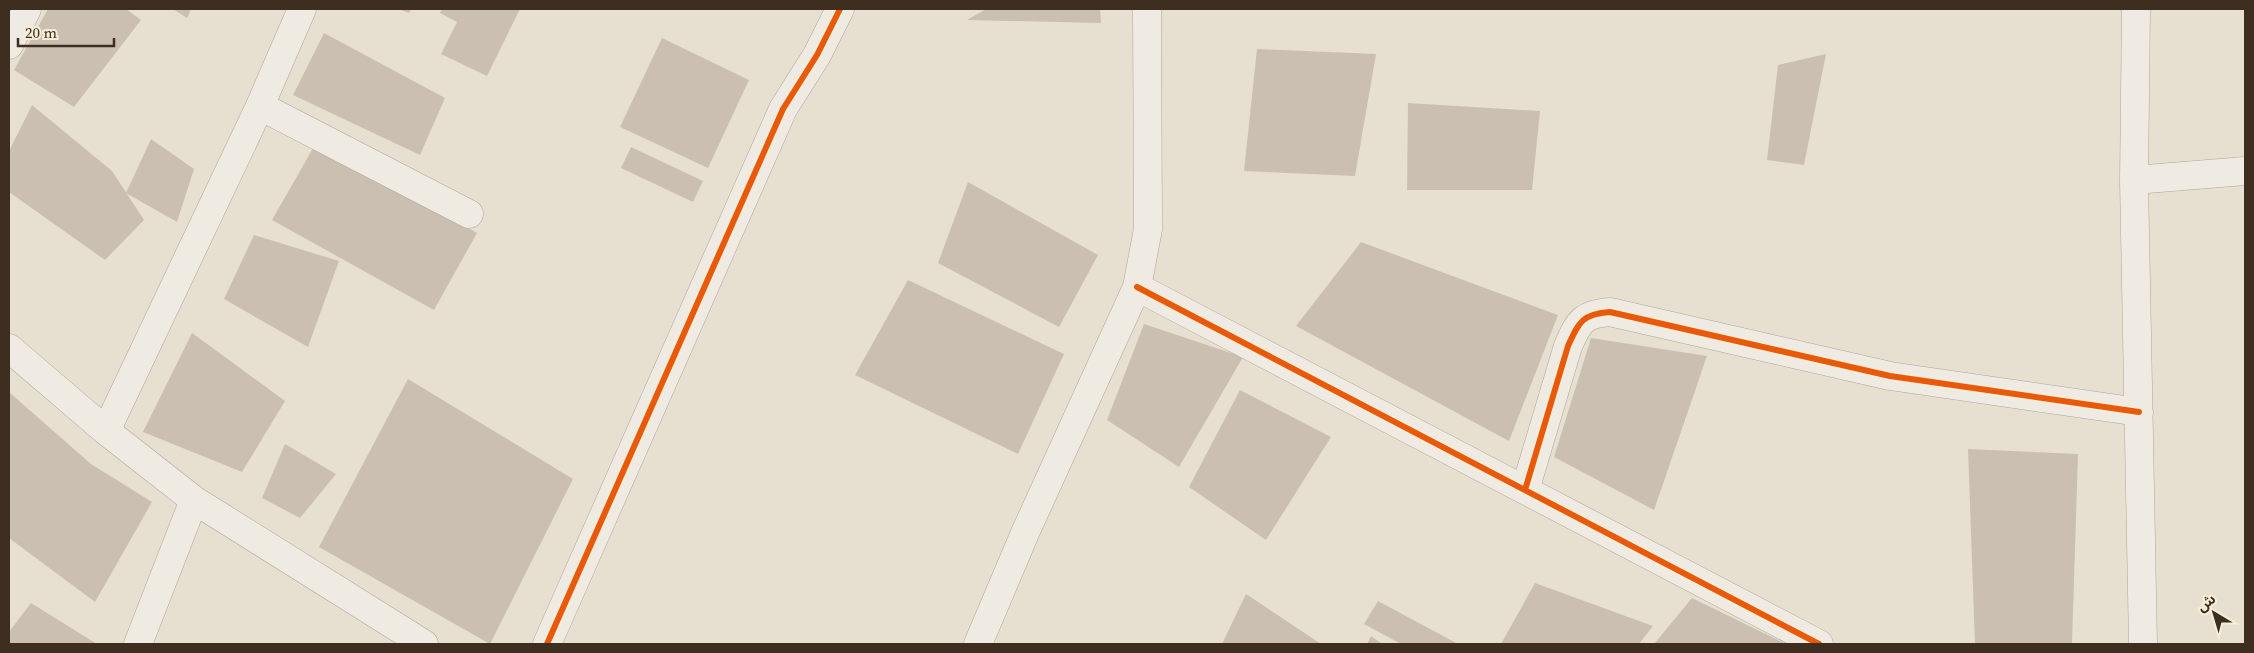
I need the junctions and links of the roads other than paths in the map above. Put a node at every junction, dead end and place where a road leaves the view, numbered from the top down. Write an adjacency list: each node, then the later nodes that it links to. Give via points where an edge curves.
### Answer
1 (27, 9): 6 (street)
2 (302, 9): 7 (street)
3 (840, 9): 19 (street, via 817,56 783,109)
4 (1147, 9): 11 (street, via 1148,229)
5 (2136, 9): 9 (street)
6 (9, 45)
7 (260, 106): 10 (street); 14 (street)
8 (2245, 171): 9 (street)
9 (2134, 180): 13 (street)
10 (470, 214)
11 (1137, 287): 15 (street); 20 (street, via 1025,532)
12 (9, 348): 14 (street)
13 (2139, 412): 15 (street, via 1890,376 1610,312 1591,313 1577,326 1568,346); 22 (street)
14 (106, 431): 16 (street)
15 (1525, 490): 21 (street)
16 (194, 500): 17 (street); 18 (street)
17 (138, 644)
18 (424, 644)
19 (547, 644)
20 (978, 644)
21 (1819, 644)
22 (2143, 644)

